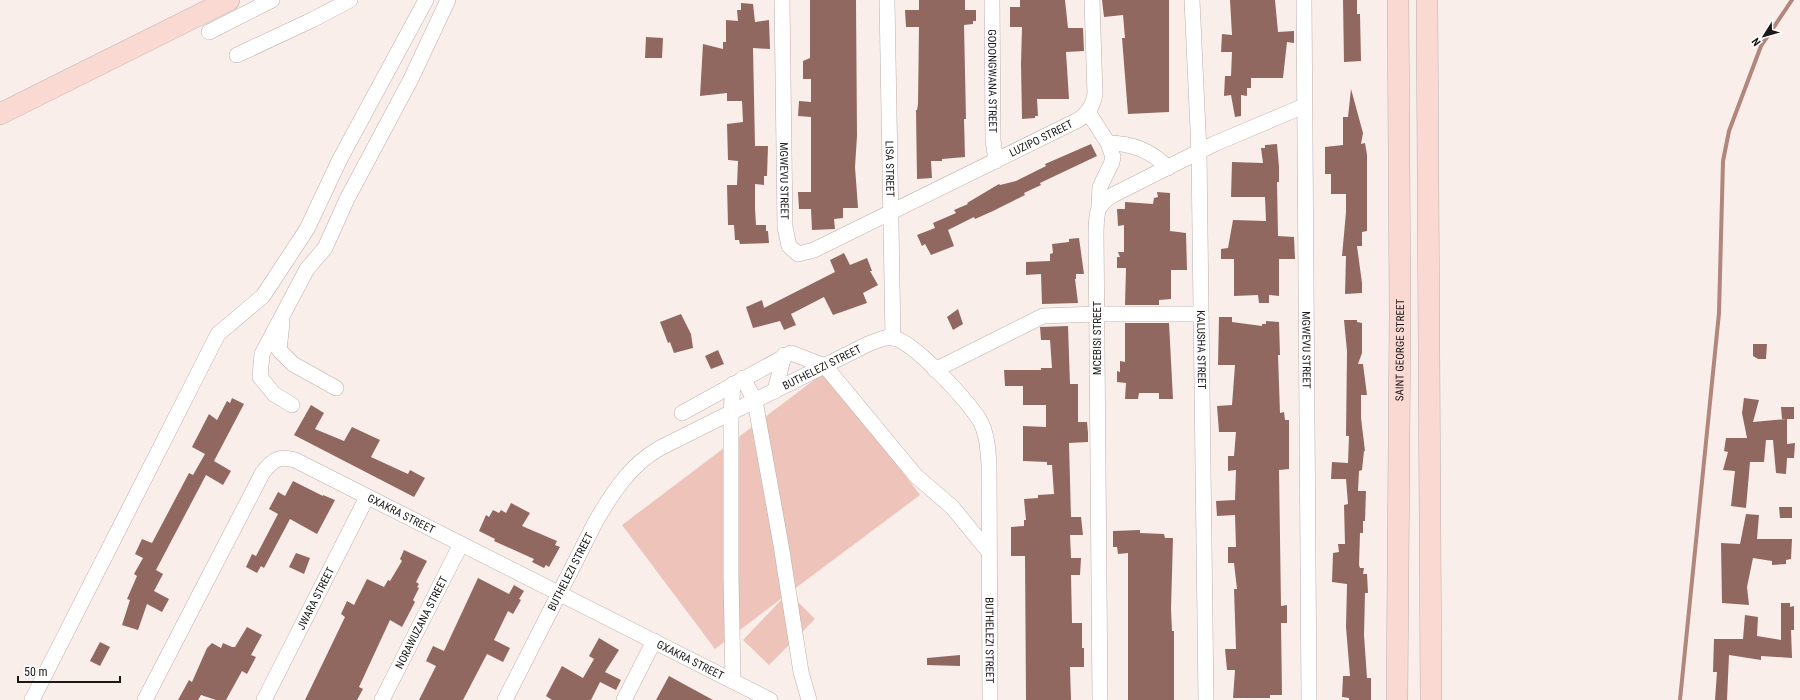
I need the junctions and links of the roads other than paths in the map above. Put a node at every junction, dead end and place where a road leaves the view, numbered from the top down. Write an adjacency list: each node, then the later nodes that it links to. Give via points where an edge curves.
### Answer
1 (229, 0): 18 (main road)
2 (272, 0): 14 (street)
3 (350, 0): 15 (street)
4 (426, 0): 46 (street, via 340,159 307,229 263,296 218,334)
5 (448, 0): 27 (street, via 411,79 347,199 325,248 307,269)
6 (782, 0): 24 (street, MGWEVU STREET, via 785,227 788,246 798,254 805,253)
7 (887, 0): 24 (street, LISA STREET)
8 (992, 0): 21 (street, GODONGWANA STREET, via 992,140)
9 (1092, 0): 17 (street, via 1095,94)
10 (1192, 0): 20 (street, KALUSHA STREET)
11 (1304, 0): 16 (street, MGWEVU STREET)
12 (1398, 0): 58 (main road, SAINT GEORGE STREET, via 1400,321)
13 (1427, 0): 59 (main road)
14 (209, 32)
15 (237, 55)
16 (1304, 106): 20 (street); 57 (street, MGWEVU STREET)
17 (1088, 112): 19 (street); 21 (street, LUZIPO STREET, via 1080,119)
18 (0, 114)
19 (1108, 143): 22 (street, via 1130,144 1159,158); 23 (street, MCEBISI STREET, via 1112,162 1100,187)
20 (1199, 152): 22 (street); 26 (street, KALUSHA STREET)
21 (996, 161): 24 (street, LUZIPO STREET)
22 (1168, 168): 23 (street, via 1113,195)
23 (1099, 206): 25 (street, MCEBISI STREET, via 1096,220)
24 (891, 211): 28 (street, LISA STREET)
25 (1097, 314): 26 (street); 31 (street, via 1036,318); 55 (street, MCEBISI STREET)
26 (1201, 314): 56 (street, KALUSHA STREET)
27 (283, 316): 33 (street, via 279,350 293,364); 36 (street, via 262,354 260,377 274,394)
28 (892, 338): 30 (street, BUTHELEZI STREET, via 883,338 866,345); 31 (street, BUTHELEZI STREET, via 914,348)
29 (784, 355): 30 (street, via 791,353); 32 (street); 34 (street)
30 (825, 366): 34 (street, BUTHELEZI STREET); 41 (street, via 916,476 952,508)
31 (935, 370): 41 (street, BUTHELEZI STREET, via 980,420 989,464)
32 (738, 381): 35 (street); 37 (street); 38 (street)
33 (336, 388)
34 (775, 391): 35 (street, BUTHELEZI STREET)
35 (755, 401): 38 (street, BUTHELEZI STREET); 53 (street, via 801,672)
36 (292, 405)
37 (682, 413)
38 (731, 413): 42 (street, BUTHELEZI STREET, via 660,448 634,467 596,521); 44 (street)
39 (367, 497): 40 (street, GXAKRA STREET); 47 (street, GXAKRA STREET, via 295,460 285,457 269,464); 48 (street, JWARA STREET)
40 (461, 544): 42 (street, GXAKRA STREET); 49 (street, NORAWUZANA STREET)
41 (989, 552): 54 (street, BUTHELEZI STREET)
42 (560, 594): 43 (street, GXAKRA STREET); 50 (street, BUTHELEZI STREET)
43 (654, 641): 44 (street, GXAKRA STREET); 51 (street)
44 (733, 681): 45 (street, GXAKRA STREET)
45 (743, 694): 52 (street, GXAKRA STREET)
46 (32, 700)
47 (145, 700)
48 (264, 700)
49 (382, 700)
50 (505, 700)
51 (624, 700)
52 (770, 700)
53 (810, 700)
54 (990, 700)
55 (1100, 700)
56 (1206, 700)
57 (1310, 700)
58 (1397, 700)
59 (1431, 700)

